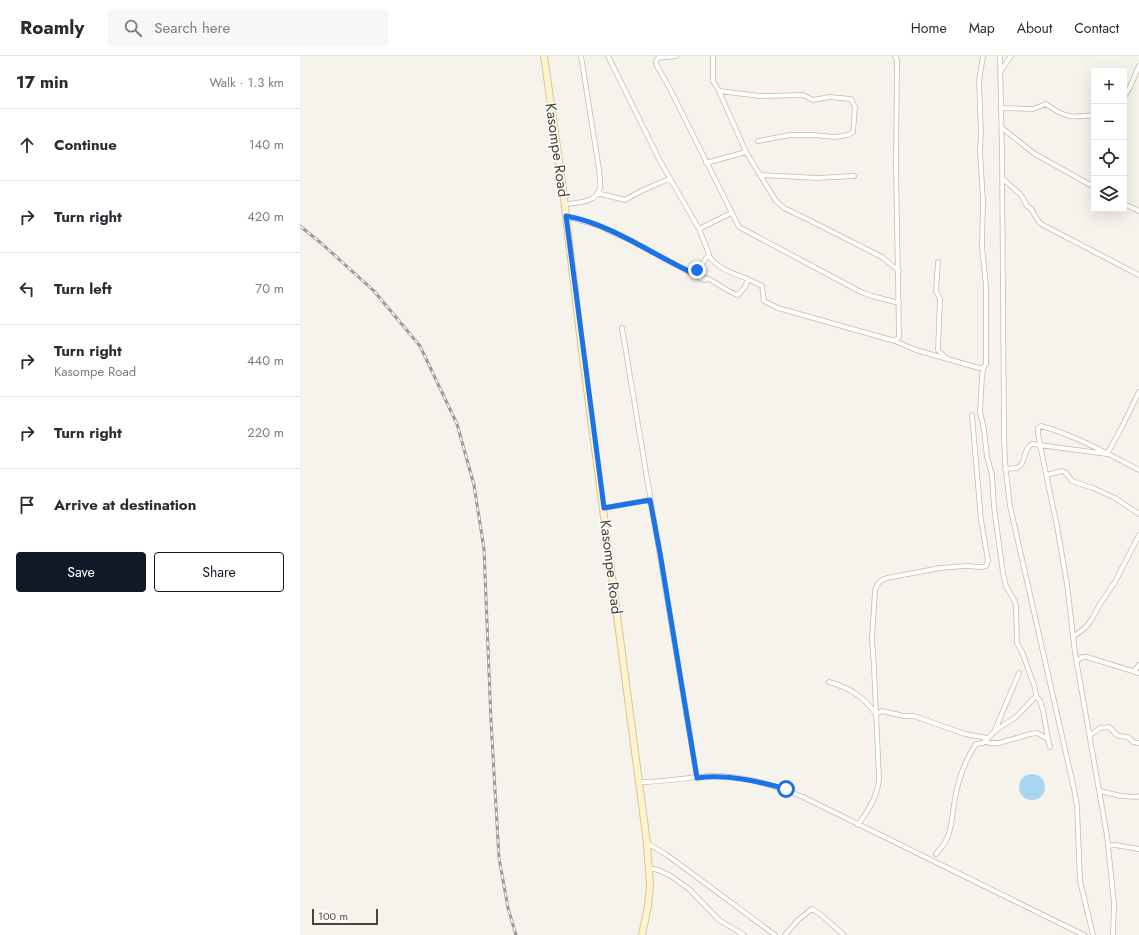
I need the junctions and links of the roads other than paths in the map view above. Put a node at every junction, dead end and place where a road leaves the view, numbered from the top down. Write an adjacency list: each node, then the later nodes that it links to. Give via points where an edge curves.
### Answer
1 (544, 56): 26 (street, Kasompe Road)
2 (581, 56): 25 (street, via 599,169 600,186)
3 (608, 56): 23 (street)
4 (676, 56): 19 (street, via 658,58 656,64)
5 (713, 56): 12 (street, via 713,81)
6 (895, 56): 34 (street)
7 (983, 56): 42 (street, via 979,82 982,246 986,286)
8 (1000, 56): 11 (street)
9 (1011, 56): 11 (street)
10 (1139, 66): 13 (street)
11 (1000, 73): 14 (street)
12 (719, 91): 17 (street, via 760,96 803,95 812,100 841,97 851,99 855,107 853,132 848,135 790,135); 18 (street)
13 (1127, 92)
14 (1001, 108): 15 (street, via 1033,109 1046,104 1060,114 1078,118); 16 (street)
15 (1091, 116)
16 (1002, 128): 22 (street); 24 (street, via 1035,154)
17 (758, 141)
18 (746, 152): 19 (street); 20 (street)
19 (706, 163): 29 (street)
20 (760, 175): 21 (street, via 817,178); 34 (street, via 776,201 784,208 882,257)
21 (854, 176)
22 (1002, 178): 36 (street, via 1021,195 1043,225); 47 (street)
23 (669, 179): 25 (street, via 625,200); 31 (street)
24 (1091, 185)
25 (597, 193): 26 (street, via 589,201)
26 (564, 204): 30 (street, Kasompe Road)
27 (1127, 205): 28 (street)
28 (1139, 211)
29 (731, 213): 31 (street); 38 (street, via 742,229 861,292)
30 (566, 216): 35 (street, via 597,225); 51 (street, Kasompe Road)
31 (699, 229): 32 (street)
32 (708, 255): 35 (street); 37 (street, via 714,264 724,270)
33 (938, 262): 41 (street, via 938,350)
34 (899, 271): 38 (street)
35 (695, 274): 37 (street, via 704,280 712,280 738,295)
36 (1139, 275)
37 (748, 279): 40 (street, via 762,286 764,302)
38 (899, 303): 40 (street, via 899,337)
39 (622, 328): 50 (street)
40 (895, 342): 41 (street)
41 (947, 359): 42 (street, via 978,368)
42 (984, 366): 60 (street, via 980,412 992,475 1003,573 1006,586 1015,602 1017,643 1024,656)
43 (1139, 392): 46 (street)
44 (972, 415): 61 (street, via 981,520 988,561 986,566 981,567 940,568 880,580 877,585 872,639)
45 (1040, 445): 46 (street); 46 (street, via 1038,428 1041,426); 47 (street, via 1029,445 1021,465); 49 (street)
46 (1107, 454): 48 (street)
47 (1005, 469): 84 (street, via 1010,506 1074,789 1080,880)
48 (1139, 470)
49 (1047, 475): 52 (street, via 1062,471 1072,482 1115,498); 54 (street, via 1067,584)
50 (650, 500): 51 (street); 68 (street)
51 (604, 508): 69 (street, Kasompe Road)
52 (1139, 514)
53 (1139, 535): 54 (street, via 1115,582 1092,619)
54 (1073, 637): 55 (street)
55 (1077, 661): 57 (street, via 1087,657); 63 (street)
56 (1139, 665): 57 (street)
57 (1137, 672)
58 (1019, 673): 62 (street)
59 (829, 682): 61 (street, via 845,687 860,697)
60 (1036, 696): 62 (street, via 1016,717); 65 (street, via 1043,710)
61 (876, 714): 64 (street, via 882,711 914,716); 72 (street, via 878,791)
62 (994, 731): 64 (street)
63 (1090, 735): 66 (street, via 1100,728 1109,726 1118,736 1128,737); 70 (street)
64 (986, 739): 65 (street, via 989,743 999,743 1037,734); 76 (street, via 976,744 964,765 947,840)
65 (1048, 739): 67 (street)
66 (1139, 743)
67 (1050, 747)
68 (697, 778): 69 (street); 72 (street, via 726,777 786,789)
69 (640, 782): 73 (street, Kasompe Road)
70 (1100, 791): 71 (street); 74 (street)
71 (1138, 797)
72 (858, 825): 83 (street)
73 (647, 843): 77 (street, Kasompe Road); 80 (street)
74 (1108, 846): 75 (street); 85 (street, via 1114,903)
75 (1139, 849)
76 (936, 854)
77 (649, 868): 78 (street, Kasompe Road, via 648,906); 79 (street, via 677,881 719,920)
78 (642, 935)
79 (744, 935)
80 (775, 935)
81 (786, 935): 82 (street, via 798,920 810,910 814,910)
82 (844, 935)
83 (1084, 935)
84 (1092, 935)
85 (1113, 935)

